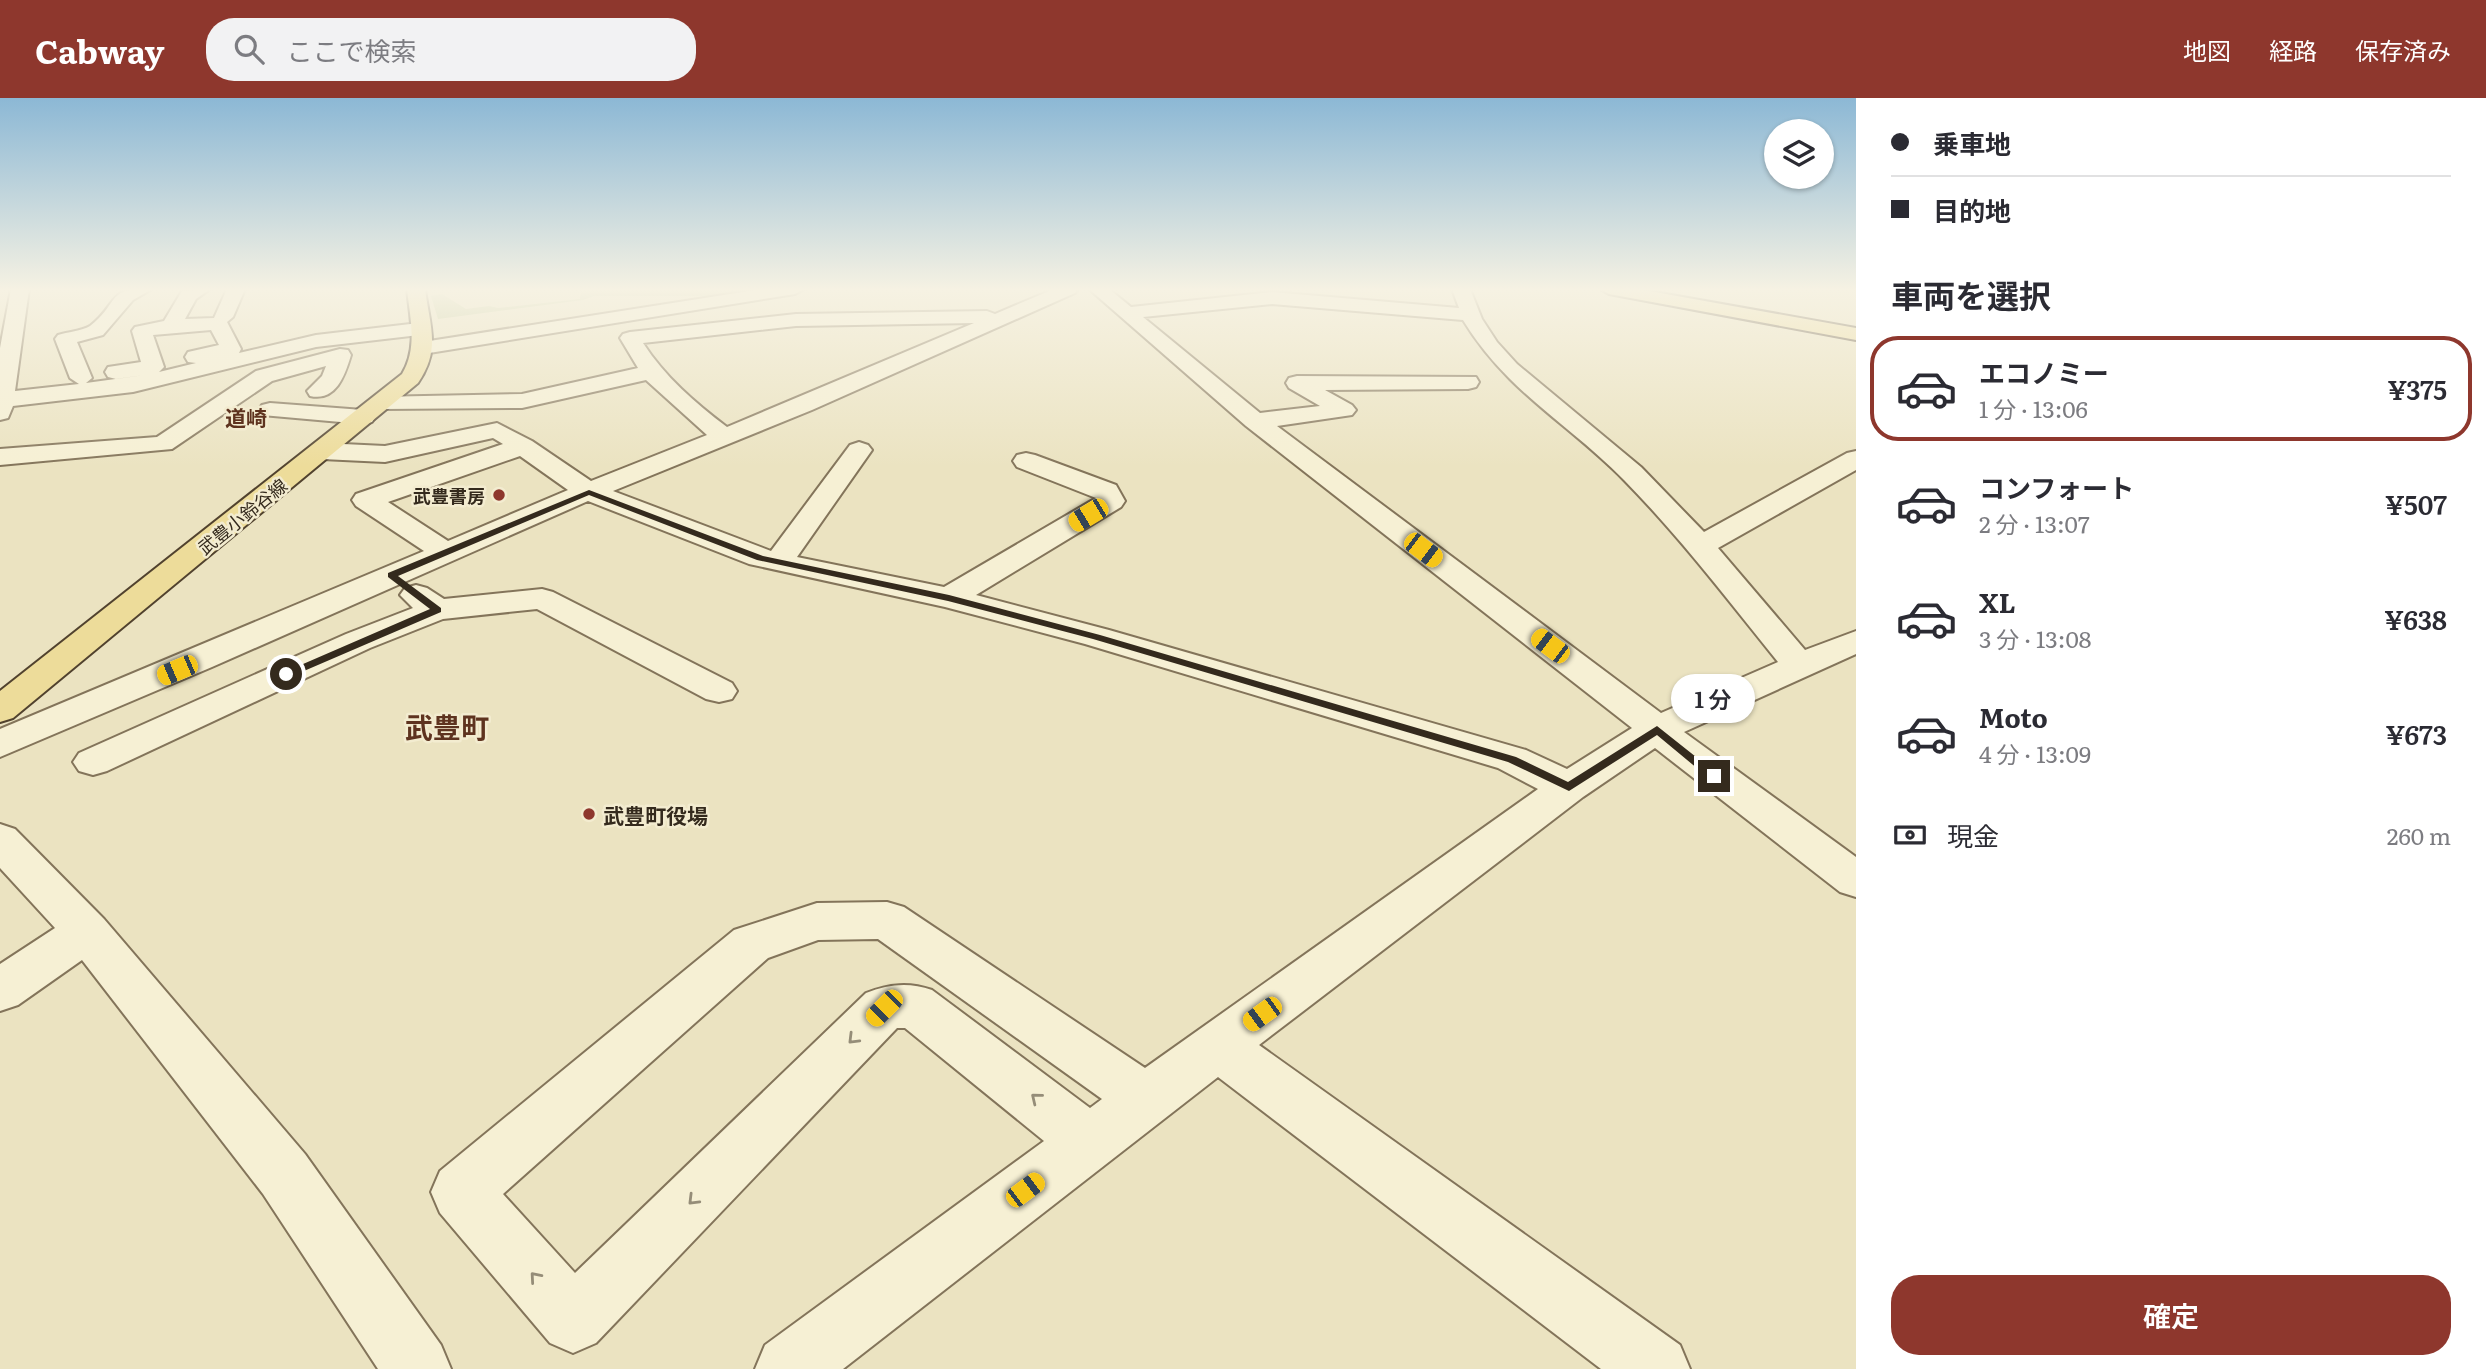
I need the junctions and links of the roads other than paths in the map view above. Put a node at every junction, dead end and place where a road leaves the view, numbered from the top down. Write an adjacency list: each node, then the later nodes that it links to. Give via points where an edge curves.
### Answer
1 (69, 348): 13 (street)
2 (147, 348): 11 (street)
3 (231, 348): 11 (street)
4 (286, 348): 16 (street, via 133,385)
5 (421, 348): 17 (main road, 武豊小鈴谷線, via 421,360 410,378)
6 (636, 348): 12 (street)
7 (917, 348): 23 (street, via 804,405)
8 (1168, 348): 21 (street)
9 (1494, 348): 32 (street, via 1549,405 1631,472)
10 (5, 355): 16 (street)
11 (153, 367): 13 (street)
12 (651, 372): 17 (street, via 522,401); 23 (street)
13 (81, 378): 16 (street)
14 (1468, 382): 21 (street, via 1297,383 1344,410)
15 (318, 391): 19 (street, via 332,379 340,355 264,376)
16 (3, 393)
17 (373, 409): 18 (street); 26 (main road, 武豊小鈴谷線)
18 (270, 410)
19 (208, 414): 20 (street); 27 (street, via 163,444)
20 (166, 418)
21 (1255, 421): 42 (street)
22 (54, 428): 27 (street)
23 (725, 437): 31 (street)
24 (523, 446): 26 (street, via 497,430 385,454); 31 (street); 33 (street, via 366,500)
25 (859, 450): 34 (street)
26 (322, 451): 41 (main road, 武豊小鈴谷線)
27 (46, 454): 28 (street)
28 (0, 457)
29 (1856, 459): 32 (street)
30 (1026, 461): 36 (street, via 1106,491 1111,501)
31 (589, 492): 33 (street); 34 (street, via 760,558)
32 (1699, 547): 39 (street)
33 (445, 552): 35 (street)
34 (779, 561): 36 (street)
35 (392, 575): 37 (street); 43 (street)
36 (949, 598): 45 (street, via 1512,759)
37 (437, 610): 40 (street, via 542,599); 44 (street, via 358,641)
38 (1856, 641): 39 (street)
39 (1800, 666): 42 (street)
40 (719, 691)
41 (0, 710)
42 (1657, 729): 45 (street); 47 (street)
43 (0, 744)
44 (93, 762)
45 (1569, 787): 50 (street)
46 (0, 840): 48 (street)
47 (1856, 880)
48 (88, 932): 49 (street); 53 (street, via 284,1174)
49 (0, 990)
50 (1218, 1046): 51 (street); 55 (street)
51 (1146, 1099): 52 (street); 52 (street, one-way to 51, via 914,1005 884,1008 573,1320 461,1192 751,944 817,922 887,920)
52 (1089, 1142): 54 (street)
53 (417, 1369)
54 (789, 1369)
55 (1656, 1369)

